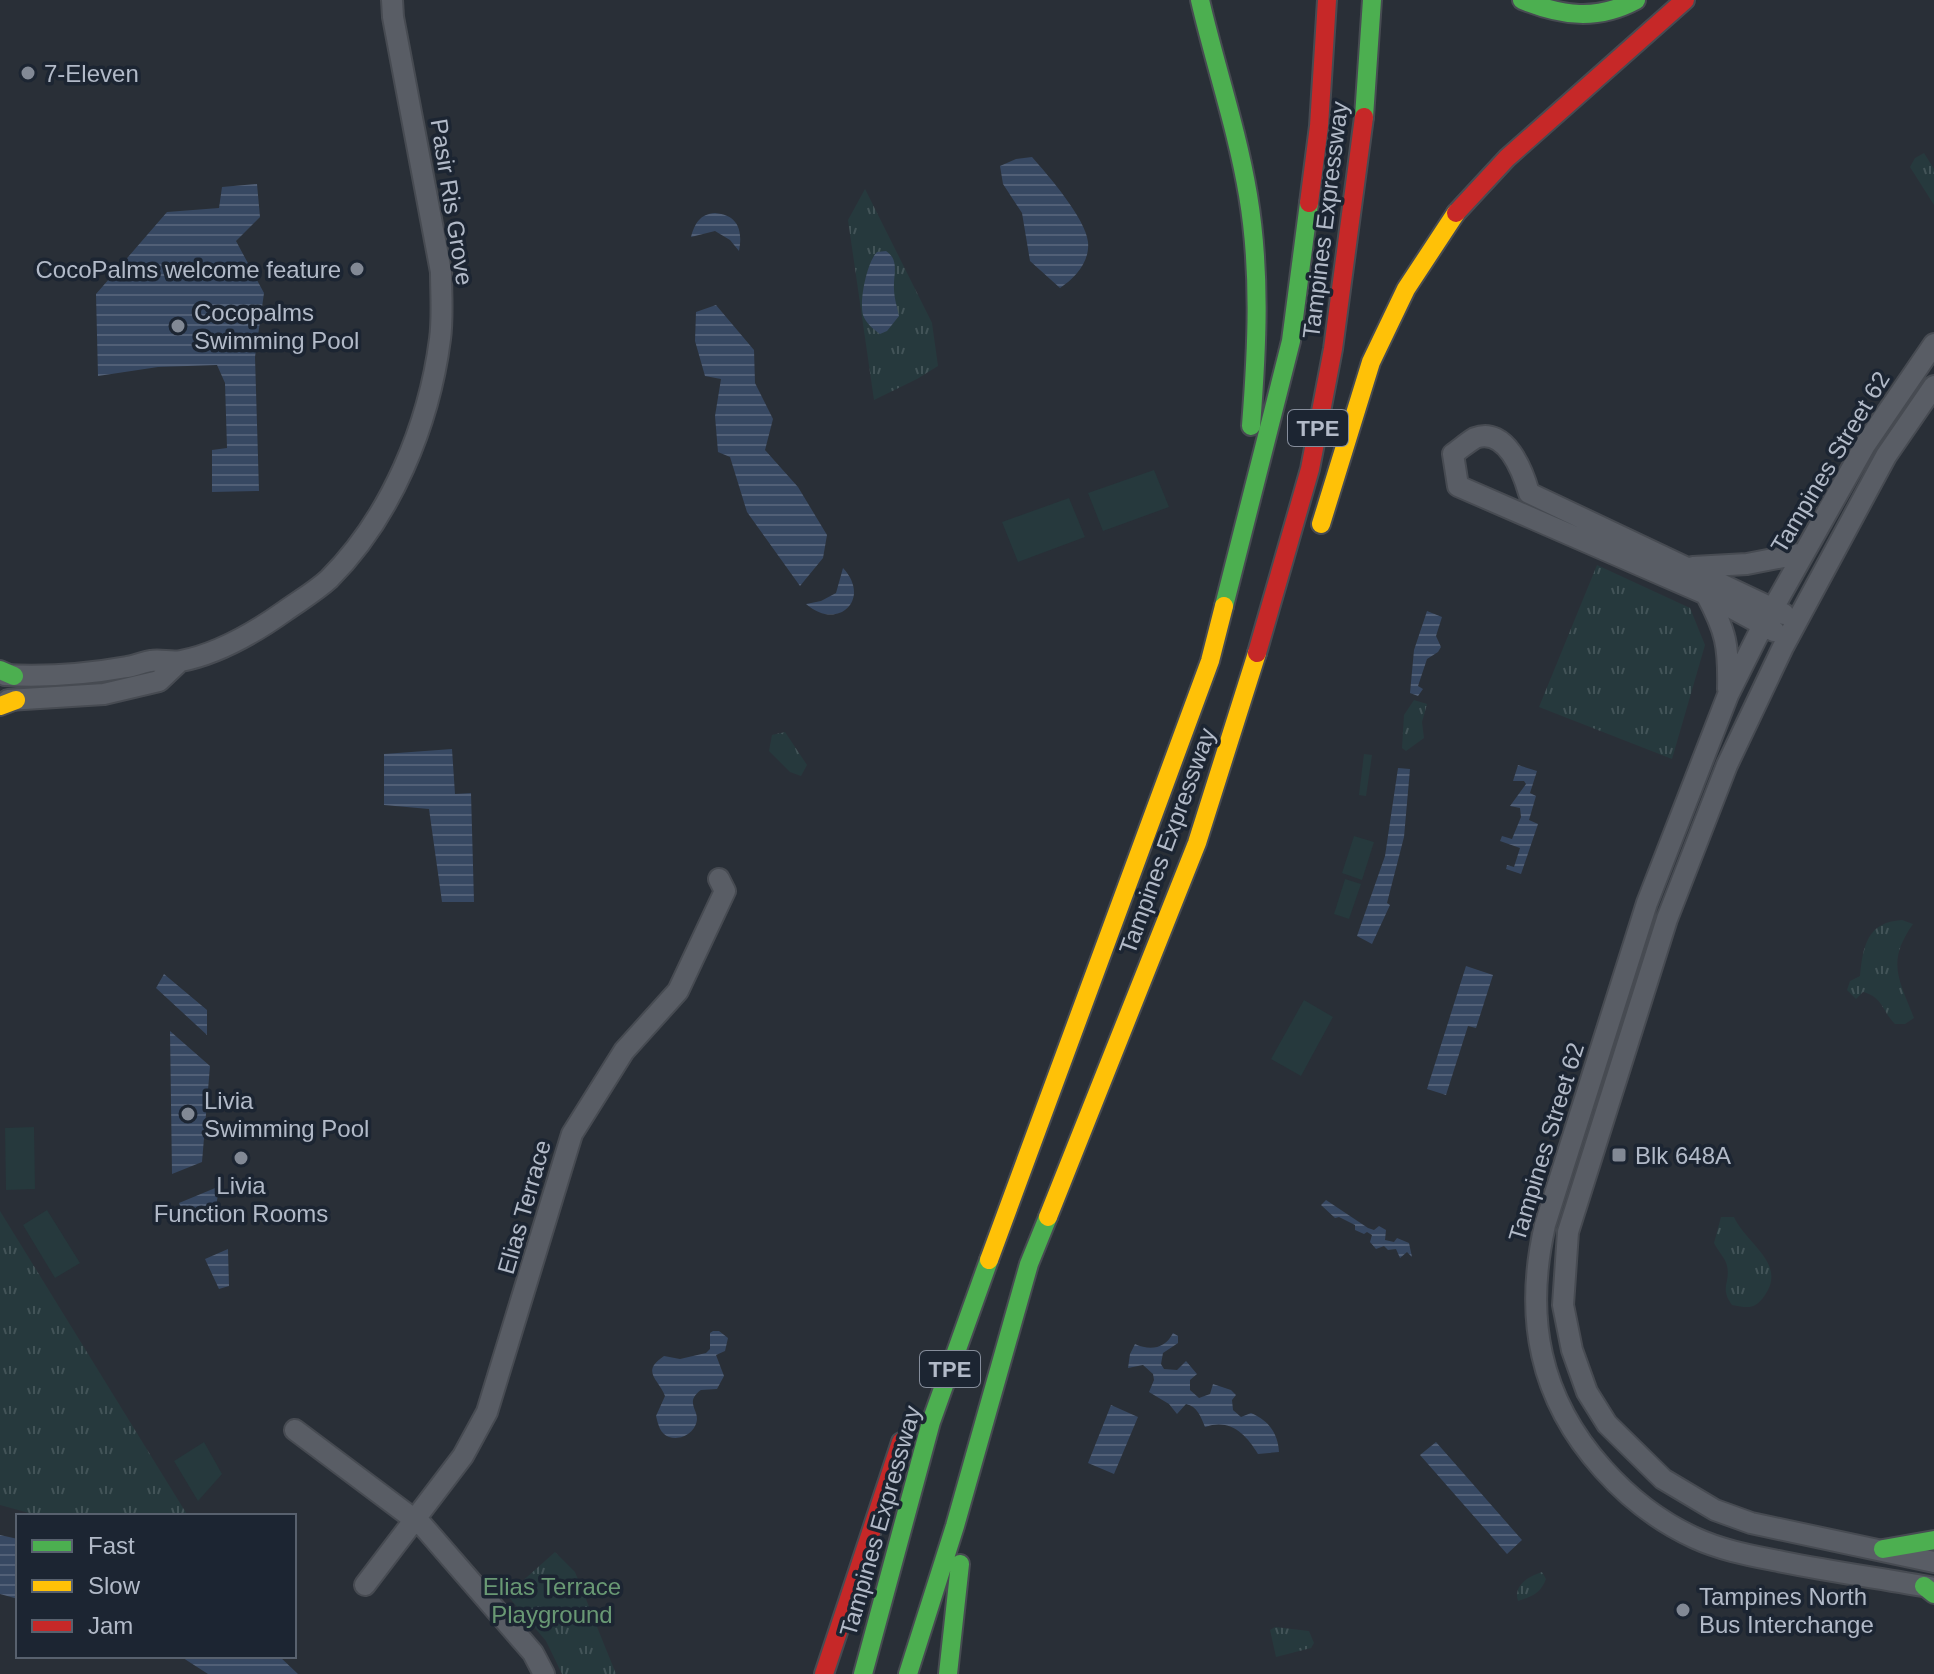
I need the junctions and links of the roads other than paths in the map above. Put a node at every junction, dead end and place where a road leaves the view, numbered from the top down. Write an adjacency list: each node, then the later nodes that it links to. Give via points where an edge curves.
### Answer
1 (1200, 0): 10 (main road, via 1248,194 1256,271 1256,355 1242,491)
2 (1327, 0): 10 (main road, Tampines Expressway / TPE, via 1319,126 1291,341)
3 (1372, 0): 23 (main road, Tampines Expressway / TPE, via 1363,129 1333,349 1310,469)
4 (1522, 0): 5 (main road, via 1581,18)
5 (1636, 0)
6 (1685, 0): 12 (main road, via 1507,158 1450,219 1406,289 1371,362)
7 (389, 6): 18 (street, Pasir Ris Grove, via 441,272 440,338 418,428 401,474 368,533 328,580 242,639)
8 (1934, 344): 13 (street, Tampines Street 62, via 1865,445)
9 (1934, 386): 17 (street, Tampines Street 62, via 1886,456)
10 (1248, 515): 25 (main road, Tampines Expressway / TPE, via 1210,661)
11 (1564, 521): 11 (street, via 1458,486 1453,454 1477,437 1490,437 1513,452 1529,493); 14 (street); 15 (street)
12 (1315, 545)
13 (1804, 553): 14 (street, via 1747,564); 16 (street, Tampines Street 62)
14 (1689, 567): 16 (street)
15 (1706, 594): 16 (street); 20 (street, via 1724,626)
16 (1768, 617): 17 (street); 20 (street, Tampines Street 62)
17 (1793, 630): 31 (street, Tampines Street 62, via 1727,765 1667,919 1568,1232 1563,1305 1587,1392 1607,1424 1663,1479 1715,1510)
18 (179, 662): 19 (street, Pasir Ris Grove); 21 (street, Pasir Ris Grove, via 159,681 135,687)
19 (5, 674)
20 (1728, 695): 35 (street, Tampines Street 62, via 1647,903 1545,1225 1536,1264 1535,1310 1543,1365 1558,1406 1582,1445 1619,1486 1694,1538 1733,1552)
21 (5, 702)
22 (1255, 724): 23 (main road)
23 (1197, 843): 30 (main road, Tampines Expressway / TPE, via 1029,1264)
24 (719, 879): 29 (street, Elias Terrace, via 725,891 678,991 624,1051 572,1134 487,1412 463,1456)
25 (1057, 1070): 26 (main road); 40 (main road, Tampines Expressway / TPE, via 931,1422)
26 (944, 1333)
27 (908, 1420): 39 (main road)
28 (295, 1430): 29 (street)
29 (415, 1521): 36 (street, Elias Terrace); 38 (street, via 533,1653)
30 (955, 1526): 41 (main road, Tampines Expressway / TPE); 42 (main road, via 960,1568)
31 (1802, 1532): 33 (street, Tampines Street 62); 35 (street, via 1825,1553)
32 (1934, 1540): 33 (main road)
33 (1883, 1549): 34 (street, Tampines Street 62)
34 (1934, 1562)
35 (1826, 1570): 37 (street, Tampines Street 62)
36 (365, 1585)
37 (1931, 1589)
38 (544, 1674)
39 (824, 1674)
40 (863, 1674)
41 (908, 1674)
42 (948, 1674)

